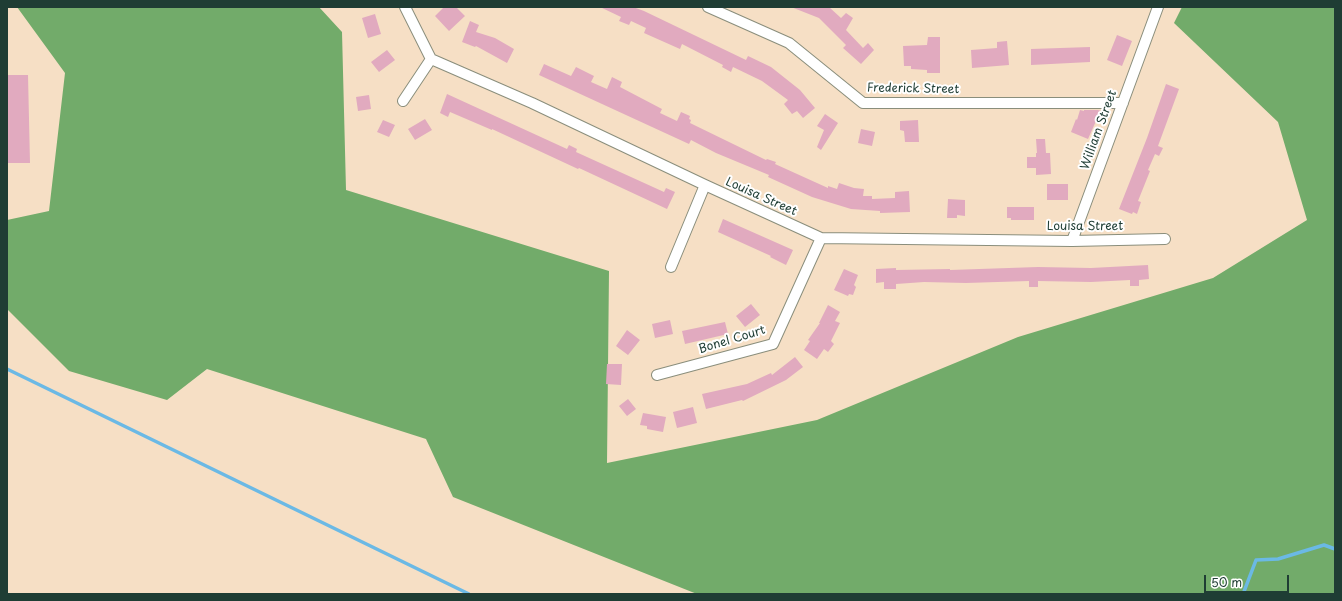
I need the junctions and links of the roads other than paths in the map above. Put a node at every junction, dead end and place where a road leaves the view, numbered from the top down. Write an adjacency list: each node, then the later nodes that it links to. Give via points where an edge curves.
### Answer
1 (405, 7): 4 (street)
2 (708, 7): 6 (street, Frederick Street, via 789,43 863,103)
3 (1158, 7): 6 (street, William Street)
4 (431, 59): 5 (street); 7 (street, Louisa Street, via 532,103)
5 (403, 102)
6 (1123, 103): 10 (street, William Street)
7 (705, 185): 8 (street, Louisa Street); 11 (street)
8 (821, 238): 10 (street, Louisa Street); 12 (street, Bonel Court, via 773,344)
9 (1165, 239): 10 (street, Louisa Street)
10 (1072, 241)
11 (671, 267)
12 (658, 375)

